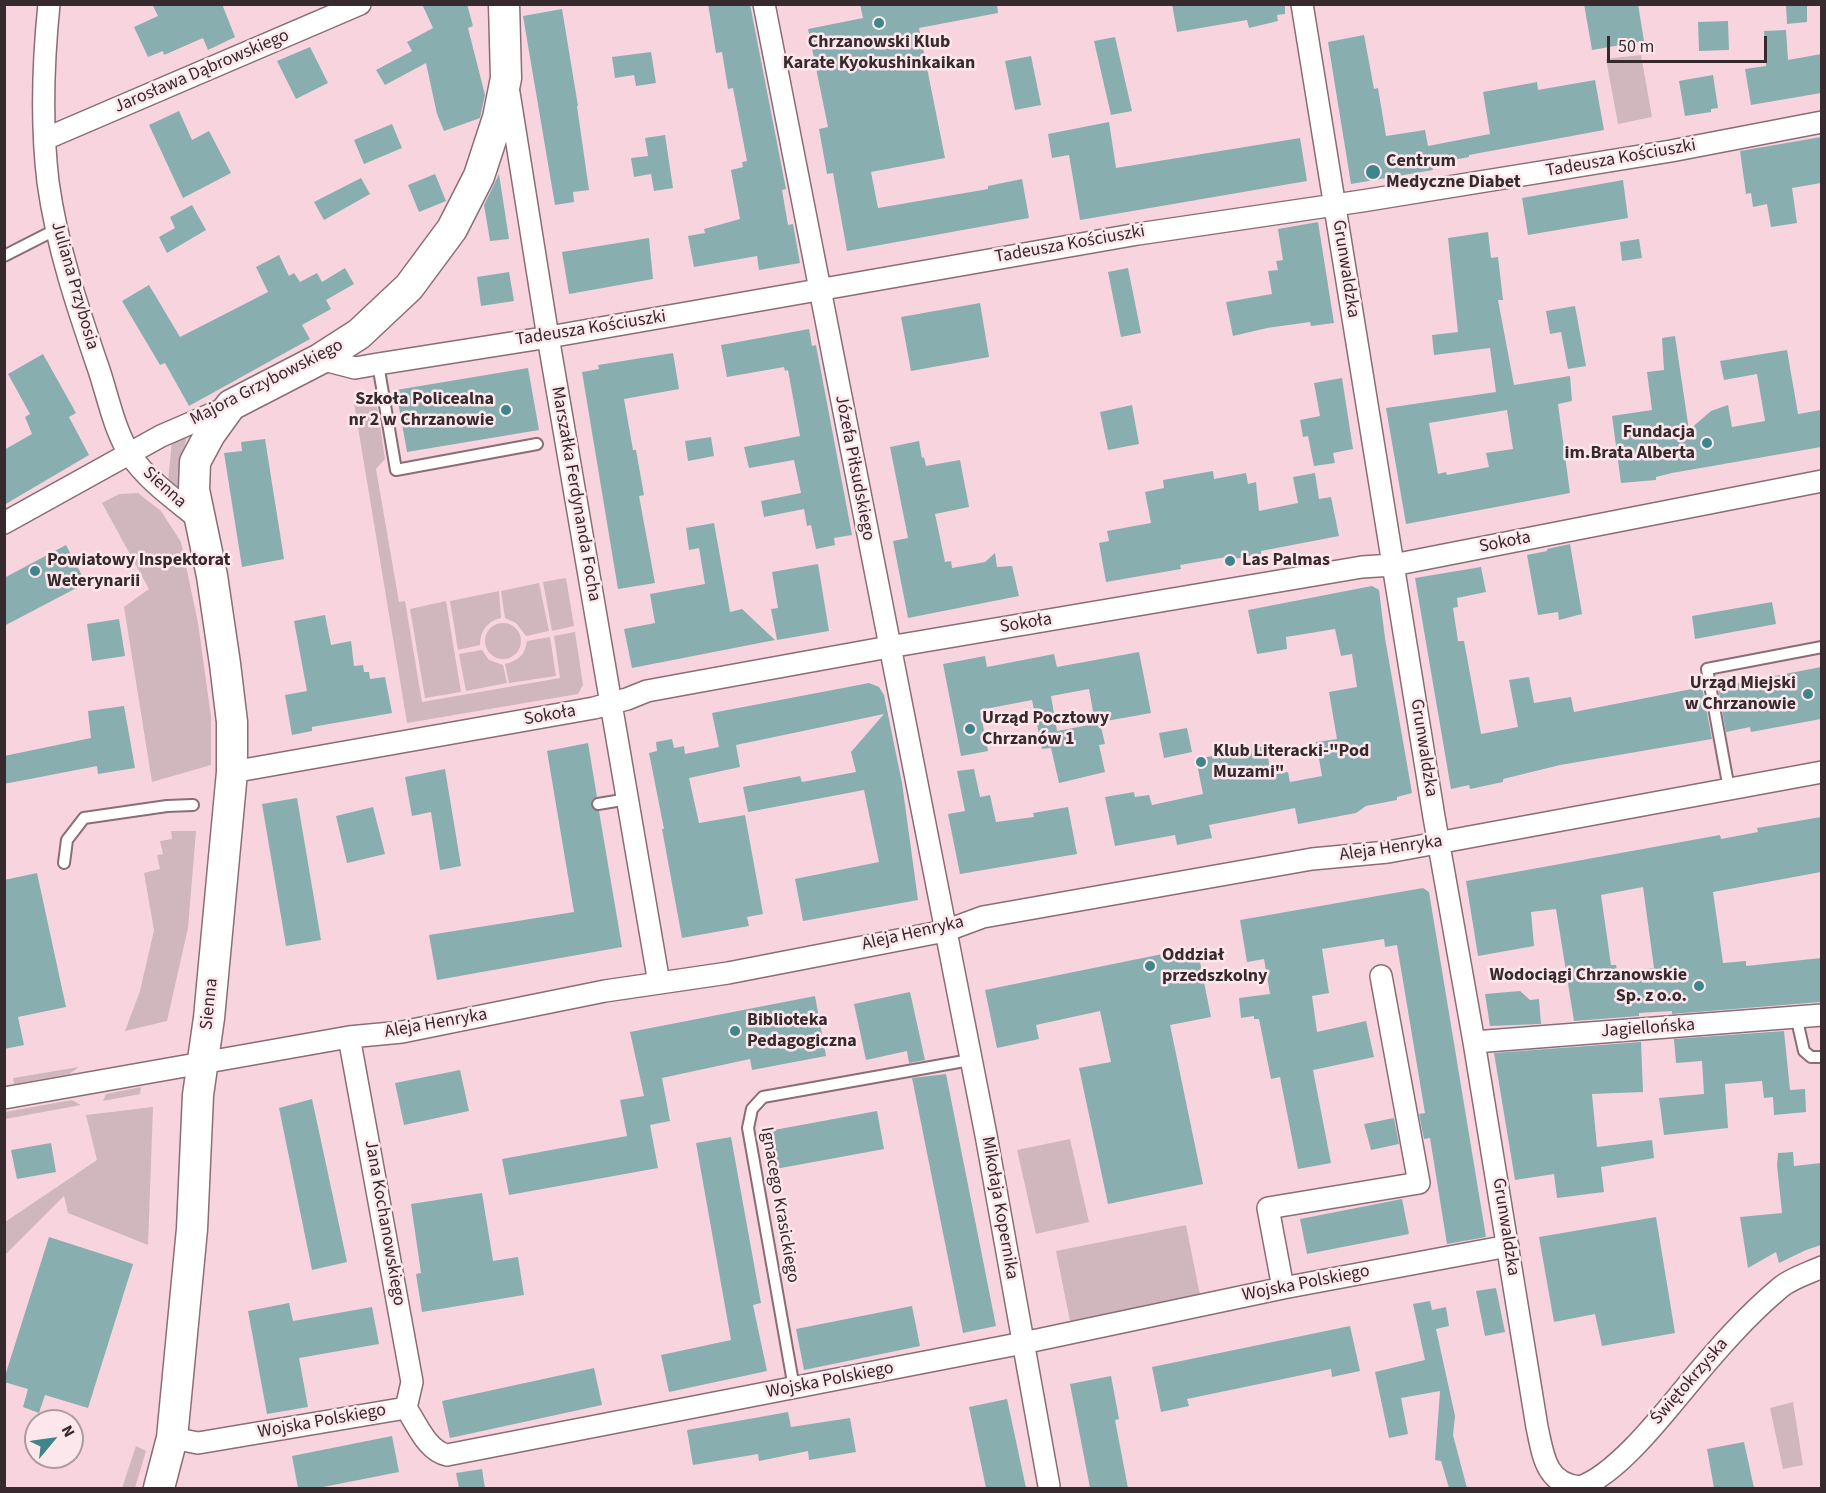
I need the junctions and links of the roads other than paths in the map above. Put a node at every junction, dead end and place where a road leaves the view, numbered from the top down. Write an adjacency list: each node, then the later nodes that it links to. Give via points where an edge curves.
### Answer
1 (49, 4): 8 (street, Juliana Przybosia)
2 (360, 4): 8 (street, Jarosława Dąbrowskiego)
3 (504, 4): 6 (street, Marszałka Ferdynanda Focha)
4 (764, 4): 12 (street, Józefa Piłsudskiego)
5 (1302, 4): 9 (street, Grunwaldzka)
6 (506, 78): 13 (street, Marszałka Ferdynanda Focha); 14 (street, Majora Grzybowskiego, via 479,176 452,229 409,287 359,334)
7 (1821, 122): 9 (street, Tadeusza Kościuszki, via 1671,151)
8 (45, 139): 10 (street, Juliana Przybosia)
9 (1335, 204): 12 (street, Tadeusza Kościuszki); 22 (street, Grunwaldzka)
10 (57, 229): 11 (lane); 18 (street, Juliana Przybosia, via 65,267)
11 (4, 256)
12 (819, 290): 13 (street, Tadeusza Kościuszki); 23 (street, Józefa Piłsudskiego)
13 (549, 337): 15 (street, Tadeusza Kościuszki); 25 (street, Marszałka Ferdynanda Focha)
14 (320, 359): 15 (street, Tadeusza Kościuszki, via 355,368); 16 (street, Majora Grzybowskiego)
15 (378, 364): 17 (lane, via 396,470)
16 (231, 405): 18 (street, Majora Grzybowskiego, via 161,436); 20 (street, Sienna, via 195,462 194,490)
17 (537, 444)
18 (130, 455): 20 (street, Sienna, via 155,484); 21 (street, Majora Grzybowskiego)
19 (1821, 482): 22 (street, Sokoła)
20 (200, 520): 26 (street, Sienna, via 225,664 232,722)
21 (4, 523)
22 (1393, 565): 23 (street, Sokoła, via 1362,567); 32 (street, Grunwaldzka)
23 (889, 647): 25 (street, Sokoła, via 656,690); 34 (street, Józefa Piłsudskiego)
24 (1821, 647): 28 (lane, via 1707,669)
25 (611, 704): 26 (street, Sokoła); 29 (street, Marszałka Ferdynanda Focha)
26 (232, 772): 43 (street, Sienna)
27 (1821, 772): 28 (street, Aleja Henryka)
28 (1729, 789): 32 (street, Aleja Henryka)
29 (628, 799): 30 (lane); 36 (street, Marszałka Ferdynanda Focha)
30 (598, 804)
31 (193, 805): 33 (lane, via 84,818 67,840)
32 (1439, 842): 34 (street, Aleja Henryka, via 1388,852 1312,859 983,917); 40 (street, Grunwaldzka)
33 (64, 864)
34 (945, 931): 36 (street, Aleja Henryka); 42 (street, Mikołaja Kopernika)
35 (1381, 976): 47 (street, via 1419,1183 1268,1208)
36 (659, 983): 39 (street, Aleja Henryka, via 402,1032)
37 (1821, 1015): 38 (street, Jagiellońska)
38 (1796, 1016): 40 (street, Jagiellońska); 41 (lane, via 1804,1051 1811,1057)
39 (349, 1037): 43 (street, Aleja Henryka); 50 (street, Jana Kochanowskiego, via 412,1382)
40 (1474, 1042): 45 (street, Grunwaldzka)
41 (1821, 1057)
42 (970, 1060): 48 (street, Mikołaja Kopernika); 49 (lane, Ignacego Krasickiego, via 763,1097 752,1109 748,1128)
43 (203, 1062): 44 (street, Aleja Henryka); 51 (street, Sienna)
44 (4, 1098)
45 (1508, 1246): 47 (street, Wojska Polskiego); 53 (street, Grunwaldzka, via 1545,1464)
46 (1821, 1267): 53 (street, Świętokrzyska, via 1782,1286 1748,1318 1611,1468 1586,1485)
47 (1283, 1288): 48 (street, Wojska Polskiego)
48 (1023, 1343): 49 (street, Wojska Polskiego); 52 (street, Mikołaja Kopernika)
49 (794, 1388): 50 (street, Wojska Polskiego, via 447,1455 429,1444)
50 (406, 1408): 51 (street, Wojska Polskiego, via 198,1443)
51 (172, 1438): 54 (street, Sienna)
52 (1049, 1486)
53 (1561, 1486)
54 (159, 1488)

